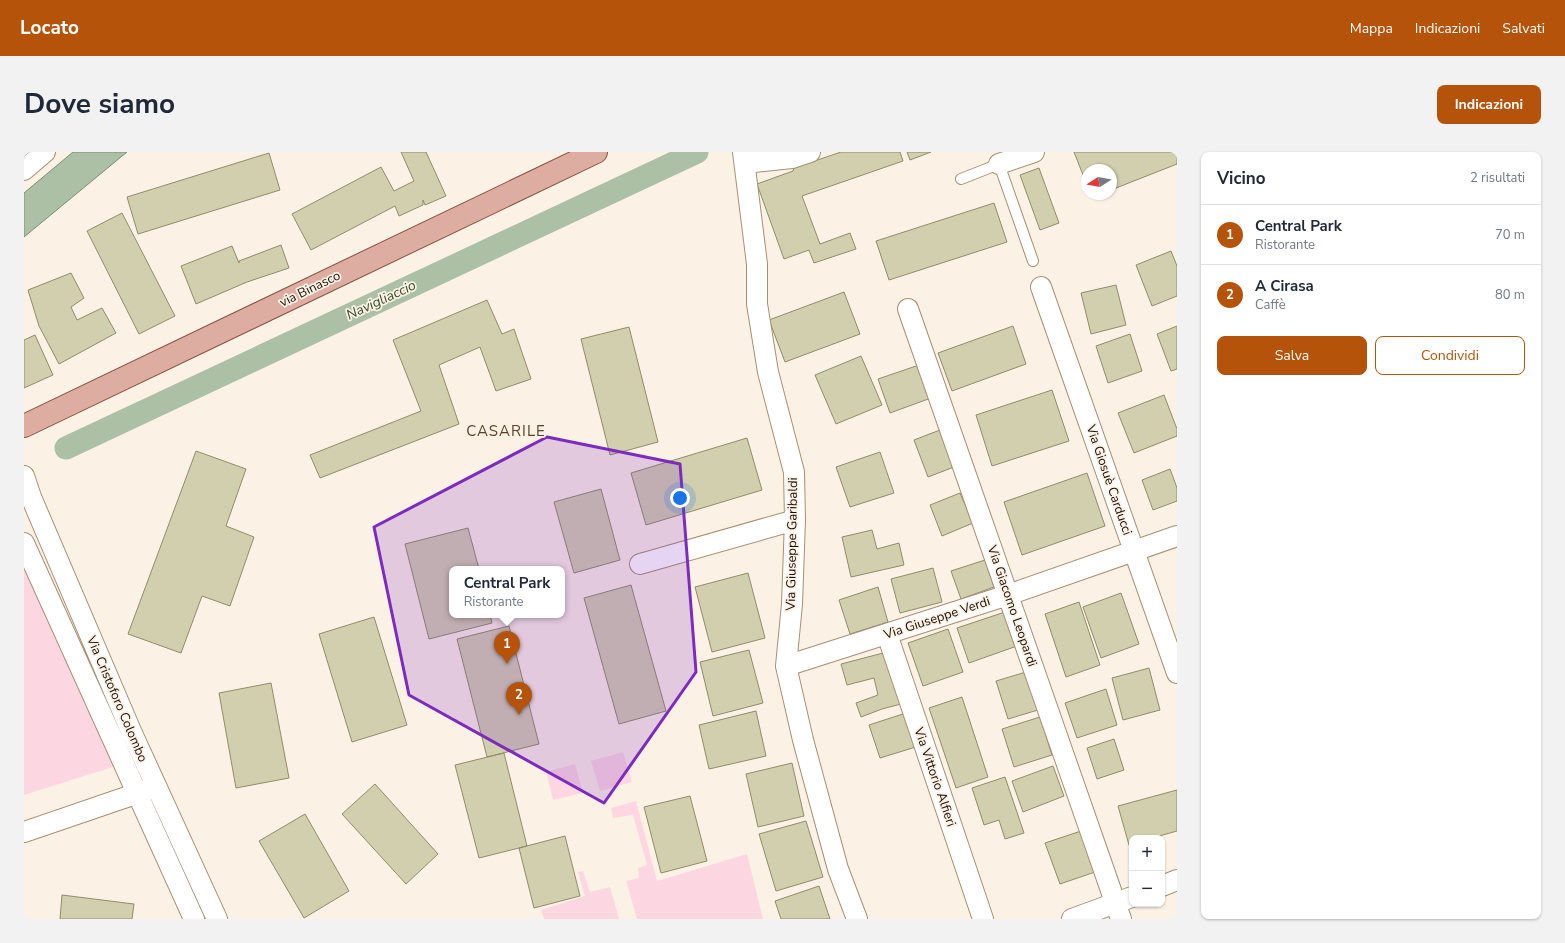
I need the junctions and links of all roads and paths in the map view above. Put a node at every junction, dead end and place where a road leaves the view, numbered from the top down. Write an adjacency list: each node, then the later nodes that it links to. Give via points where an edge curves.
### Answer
1 (45, 152): 7 (street)
2 (596, 152): 12 (main road, via Binasco)
3 (810, 152): 5 (street, via 792,158)
4 (1034, 152): 6 (street)
5 (744, 157): 14 (street, Via Giuseppe Garibaldi, via 757,264 757,304 768,372 794,472)
6 (999, 164): 8 (lane); 9 (lane)
7 (24, 170)
8 (961, 180)
9 (1033, 261)
10 (1041, 287): 17 (street, Via Giosuè Carducci)
11 (908, 309): 19 (street, Via Giacomo Leopardi)
12 (24, 426)
13 (24, 476): 23 (street, Via Cristoforo Colombo, via 131,731)
14 (794, 520): 18 (street); 21 (street, Via Giuseppe Garibaldi, via 792,604)
15 (1177, 536): 17 (street, Via Giuseppe Verdi)
16 (24, 543): 23 (street, Via Cristoforo Colombo)
17 (1134, 551): 19 (street, Via Giuseppe Verdi); 22 (street, Via Giosuè Carducci)
18 (640, 564)
19 (1008, 595): 20 (street, Via Giuseppe Verdi); 27 (street, Via Giacomo Leopardi)
20 (887, 634): 21 (street, Via Giuseppe Verdi); 31 (street, Via Vittorio Alfieri)
21 (786, 666): 30 (street, Via Giuseppe Garibaldi, via 838,869)
22 (1177, 673)
23 (147, 791): 24 (street); 28 (street, Via Cristoforo Colombo); 29 (street, Via Cristoforo Colombo)
24 (24, 832)
25 (1177, 880): 26 (street)
26 (1165, 885)
27 (1123, 906): 32 (street)
28 (194, 919)
29 (217, 919)
30 (857, 919)
31 (983, 919)
32 (1072, 919)

